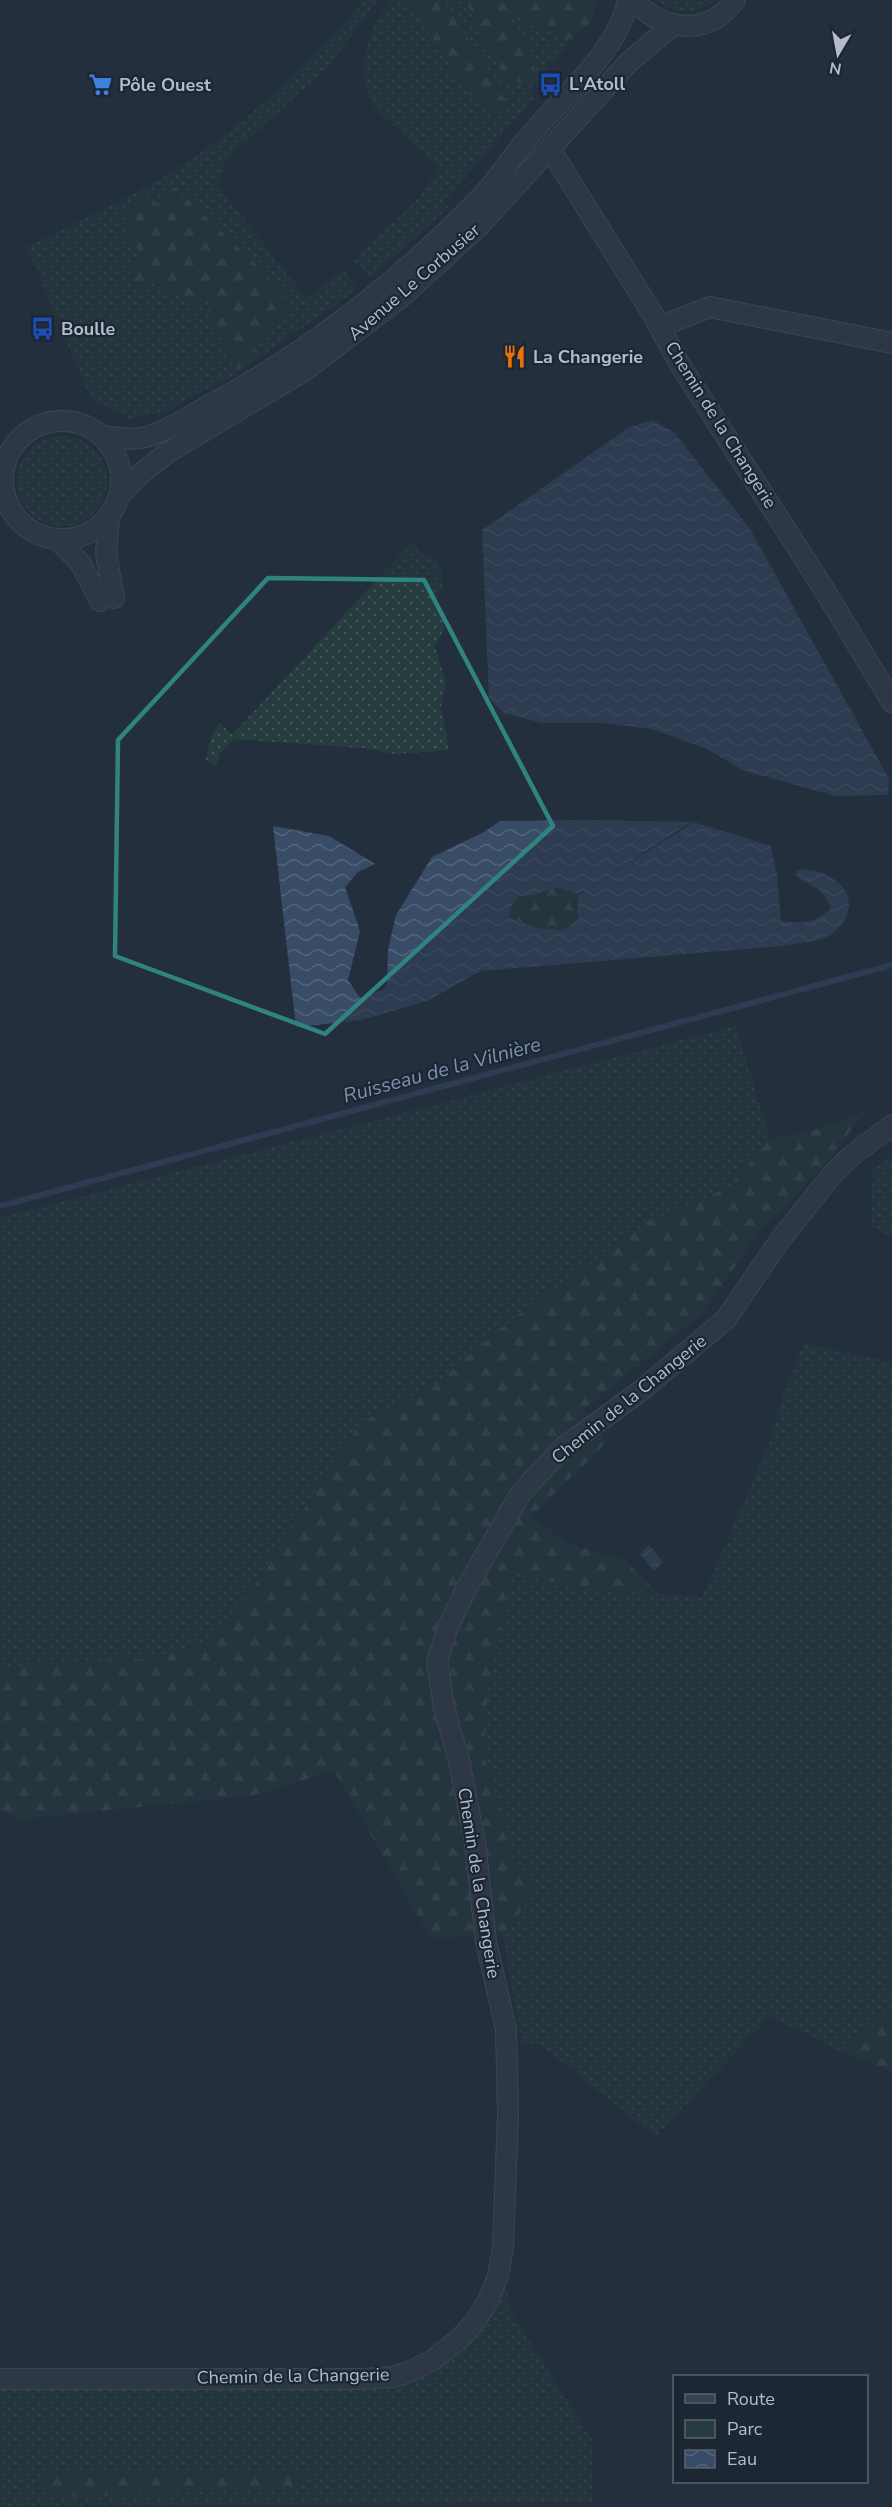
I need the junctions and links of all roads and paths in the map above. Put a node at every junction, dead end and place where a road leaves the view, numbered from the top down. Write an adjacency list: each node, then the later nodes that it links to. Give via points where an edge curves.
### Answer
1 (628, 0): 8 (street, Avenue Le Corbusier, via 622,24 610,46 521,144 481,197 416,260 351,314 286,360 158,433 131,439)
2 (634, 0): 4 (street, via 652,17)
3 (738, 1): 4 (street, via 705,23)
4 (673, 25): 5 (street, Avenue Le Corbusier, via 629,62)
5 (550, 149): 6 (street, Chemin de la Changerie); 10 (street, Avenue Le Corbusier, via 478,227 374,320 273,392 167,453)
6 (660, 326): 7 (street, via 710,307); 15 (street, Chemin de la Changerie, via 679,363)
7 (892, 343)
8 (100, 435): 9 (street, via 71,422 41,425 16,442); 10 (street, via 114,452 119,466)
9 (2, 470): 13 (street, via 6,501)
10 (119, 496): 11 (street)
11 (109, 516): 14 (street, via 86,534); 14 (street, via 107,599)
12 (0, 525): 13 (street)
13 (26, 527): 14 (street)
14 (57, 539)
15 (892, 702)
16 (892, 1125): 17 (street, Chemin de la Changerie, via 831,1176 780,1240 726,1319 642,1390 564,1447 521,1493 448,1627 438,1662 439,1674 475,1843 486,1942 506,2030 508,2114 503,2247 498,2276 475,2322 433,2360 393,2377)
17 (0, 2379)

